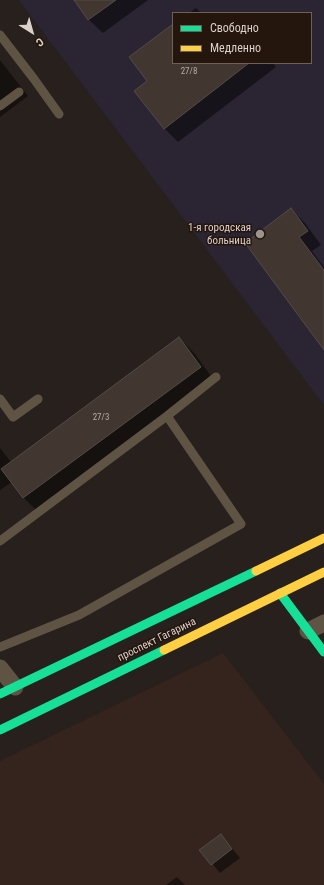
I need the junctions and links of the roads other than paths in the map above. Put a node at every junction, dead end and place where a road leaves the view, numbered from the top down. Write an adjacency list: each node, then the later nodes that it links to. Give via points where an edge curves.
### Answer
1 (0, 35): 4 (lane)
2 (19, 92): 3 (lane)
3 (0, 106)
4 (59, 114)
5 (216, 377): 8 (lane)
6 (0, 399): 7 (lane, via 13,417)
7 (38, 399)
8 (167, 416): 10 (lane); 15 (lane, via 241,524 79,615)
9 (324, 538): 18 (main road, проспект Гагарина)
10 (0, 541)
11 (324, 572): 12 (main road, проспект Гагарина)
12 (280, 593): 14 (main road); 19 (main road, проспект Гагарина, via 28,713)
13 (324, 623): 14 (street)
14 (308, 631): 16 (main road)
15 (0, 647)
16 (324, 652)
17 (0, 668): 18 (street)
18 (11, 692)
19 (0, 730)

